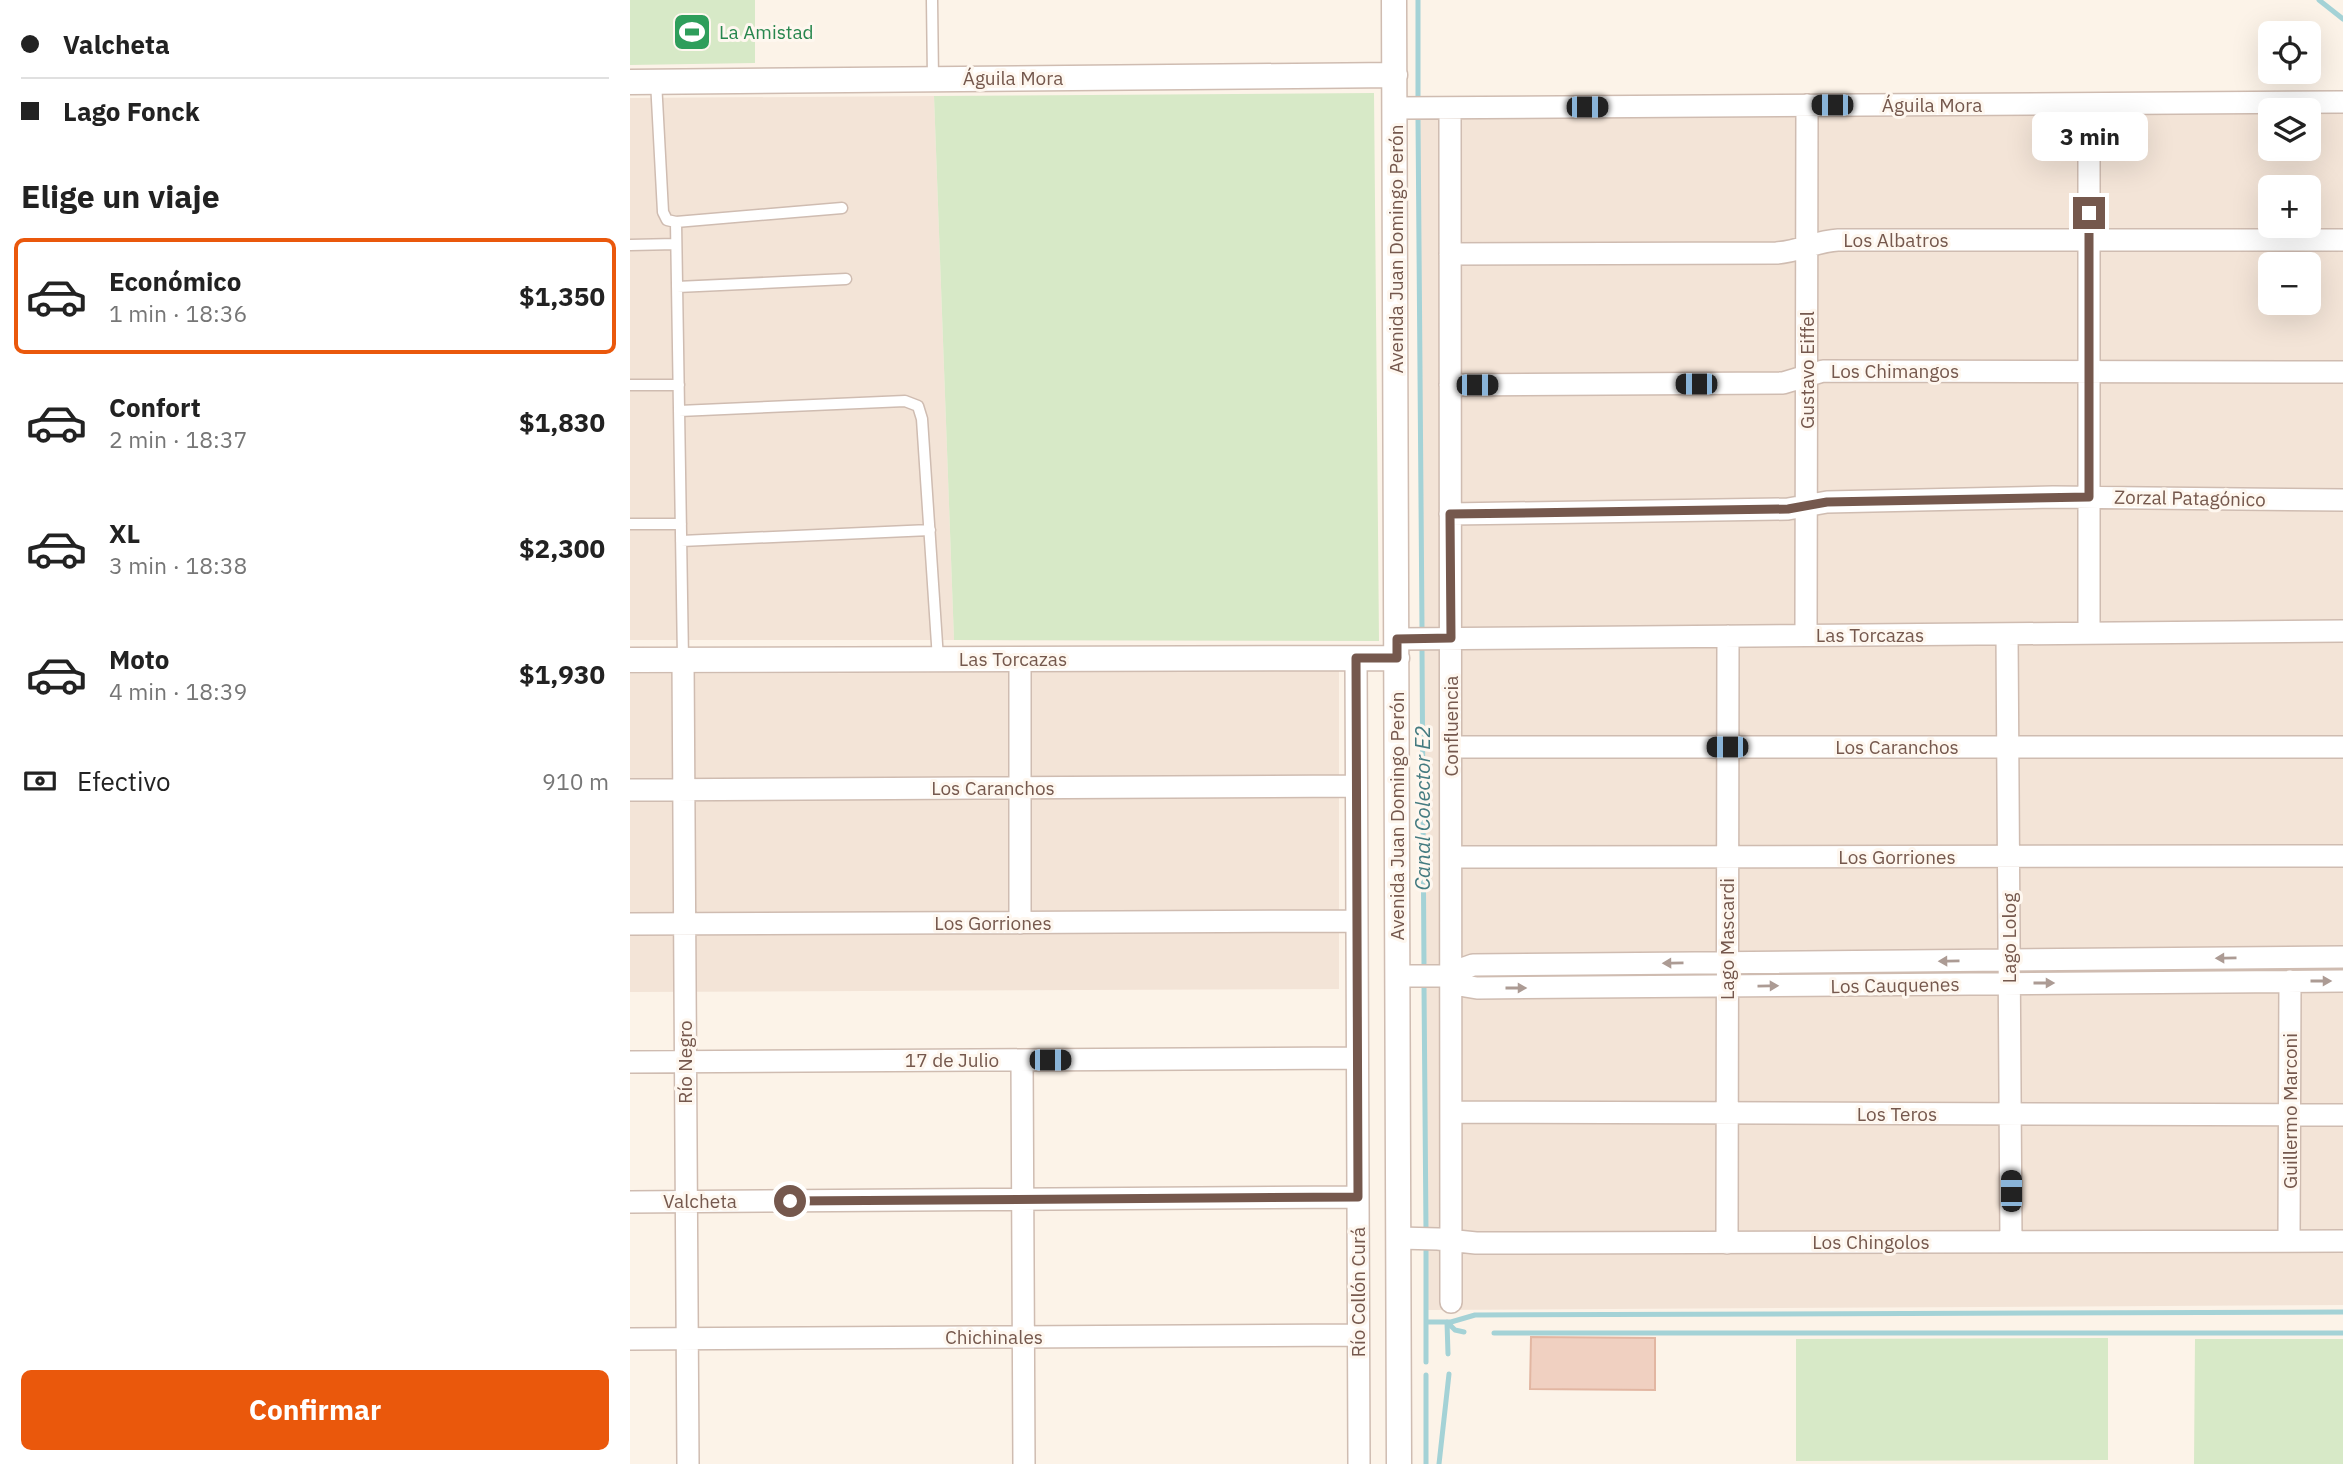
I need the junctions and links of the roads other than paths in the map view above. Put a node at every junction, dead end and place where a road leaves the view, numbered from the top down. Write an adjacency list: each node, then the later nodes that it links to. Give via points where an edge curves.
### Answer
1 (932, 0): 4 (lane)
2 (1394, 0): 3 (street, Avenida Juan Domingo Perón)
3 (1395, 75): 4 (street, Águila Mora); 10 (street, Avenida Juan Domingo Perón)
4 (933, 79): 6 (street, Águila Mora)
5 (630, 82): 6 (street, Águila Mora)
6 (656, 82): 13 (lane, via 663,212 667,220)
7 (2343, 102): 8 (street, Águila Mora)
8 (2089, 104): 9 (street, Águila Mora); 14 (street)
9 (1807, 105): 11 (street, Águila Mora); 18 (street, Gustavo Eiffel)
10 (1395, 108): 11 (street, Águila Mora); 43 (street, Avenida Juan Domingo Perón)
11 (1450, 108): 19 (street, Confluencia)
12 (842, 208): 13 (lane)
13 (676, 222): 16 (lane)
14 (2089, 240): 15 (street, Los Albatros); 18 (street, Los Albatros, via 1838,240); 22 (street)
15 (2343, 240)
16 (676, 244): 17 (lane); 21 (lane)
17 (630, 245)
18 (1807, 247): 19 (street, Los Albatros, via 1776,253); 24 (street, Gustavo Eiffel)
19 (1450, 254): 27 (street, Confluencia)
20 (846, 279): 21 (lane)
21 (677, 287): 26 (lane)
22 (2089, 371): 23 (street, Los Chimangos); 24 (street, Los Chimangos, via 1823,371); 29 (street)
23 (2343, 372)
24 (1807, 375): 27 (street, Los Chimangos, via 1783,383); 31 (street, Gustavo Eiffel)
25 (630, 385): 26 (lane)
26 (678, 385): 28 (lane)
27 (1450, 385): 32 (street, Confluencia)
28 (679, 411): 34 (lane); 35 (lane, via 915,403 922,414)
29 (2089, 497): 30 (street, Zorzal Patagónico); 31 (street, Zorzal Patagónico); 38 (street)
30 (2343, 500)
31 (1807, 506): 32 (street, Zorzal Patagónico); 40 (street, Gustavo Eiffel)
32 (1450, 514): 42 (street, Confluencia)
33 (630, 524): 34 (lane)
34 (681, 524): 36 (lane)
35 (930, 530): 36 (lane); 46 (lane)
36 (681, 541): 45 (lane)
37 (2343, 631): 38 (street, Las Torcazas)
38 (2090, 633): 39 (street, Las Torcazas)
39 (2007, 634): 40 (street, Las Torcazas); 51 (street, Lago Lolog)
40 (1806, 635): 41 (street, Las Torcazas)
41 (1728, 636): 42 (street, Las Torcazas); 50 (street, Lago Mascardi)
42 (1451, 638): 43 (street, Las Torcazas); 49 (street, Confluencia)
43 (1397, 649): 44 (street, Las Torcazas); 68 (street, Avenida Juan Domingo Perón)
44 (1356, 658): 47 (street, Las Torcazas); 53 (street, Río Collón Curá)
45 (683, 659): 46 (street, Las Torcazas); 48 (street, Las Torcazas); 56 (street, Río Negro)
46 (938, 659): 47 (street, Las Torcazas)
47 (1020, 659): 54 (street)
48 (630, 660)
49 (1451, 747): 50 (street, Los Caranchos); 58 (street, Confluencia)
50 (1727, 747): 51 (street, Los Caranchos); 59 (street, Lago Mascardi)
51 (2008, 747): 52 (street, Los Caranchos); 60 (street, Lago Lolog)
52 (2343, 747)
53 (1356, 786): 54 (street, Los Caranchos); 61 (street, Río Collón Curá)
54 (1020, 788): 56 (street, Los Caranchos); 62 (street)
55 (630, 790): 56 (street, Los Caranchos)
56 (684, 790): 64 (street, Río Negro)
57 (2343, 856): 60 (street, Los Gorriones)
58 (1451, 857): 59 (street, Los Gorriones); 69 (street, Confluencia)
59 (1727, 857): 60 (street, Los Gorriones); 67 (street, Lago Mascardi)
60 (2008, 857): 66 (street, Lago Lolog)
61 (1357, 922): 62 (street, Los Gorriones); 74 (street, Río Collón Curá)
62 (1020, 923): 64 (street, Los Gorriones)
63 (630, 924): 64 (street, Los Gorriones)
64 (685, 924): 77 (street, Río Negro)
65 (2343, 957): 66 (street, Los Cauquenes, one-way to 66)
66 (2009, 960): 67 (street, Los Cauquenes, one-way to 67); 72 (street, Lago Lolog)
67 (1727, 963): 69 (street, Los Cauquenes, one-way to 69, via 1473,965); 73 (street, Lago Mascardi)
68 (1398, 976): 69 (street, Los Cauquenes); 87 (street, Avenida Juan Domingo Perón)
69 (1451, 976): 73 (street, Los Cauquenes, one-way to 73, via 1477,988); 78 (street, Confluencia)
70 (2290, 981): 71 (street, Los Cauquenes, one-way to 71); 72 (street, Los Cauquenes, one-way to 70); 81 (street, Guillermo Marconi)
71 (2343, 981)
72 (2009, 984): 73 (street, Los Cauquenes, one-way to 72); 80 (street, Lago Lolog)
73 (1727, 986): 79 (street, Lago Mascardi)
74 (1357, 1058): 75 (street, 17 de Julio); 83 (street, Río Collón Curá)
75 (1022, 1060): 77 (street, 17 de Julio); 84 (street)
76 (630, 1062): 77 (street, 17 de Julio)
77 (685, 1062): 85 (street, Río Negro)
78 (1451, 1112): 79 (street, Los Teros); 88 (street, Confluencia)
79 (1727, 1113): 80 (street, Los Teros); 91 (street, Lago Mascardi)
80 (2010, 1114): 81 (street, Los Teros); 92 (street, Lago Lolog)
81 (2290, 1115): 82 (street, Los Teros); 89 (street, Guillermo Marconi)
82 (2343, 1115)
83 (1358, 1197): 84 (street, Valcheta); 94 (street, Río Collón Curá)
84 (1023, 1199): 85 (street, Valcheta); 95 (street)
85 (686, 1201): 86 (street, Valcheta); 97 (street, Río Negro)
86 (630, 1202)
87 (1399, 1238): 88 (street, Los Chingolos); 101 (street, Avenida Juan Domingo Perón)
88 (1451, 1240): 91 (street, Los Chingolos); 93 (street, Confluencia)
89 (2289, 1241): 90 (street, Los Chingolos); 92 (street, Los Chingolos)
90 (2343, 1241)
91 (1727, 1242): 92 (street, Los Chingolos)
92 (2011, 1242)
93 (1451, 1302)
94 (1358, 1335): 95 (street, Chichinales); 100 (street, Río Collón Curá)
95 (1023, 1337): 97 (street, Chichinales); 99 (street)
96 (630, 1339): 97 (street, Chichinales)
97 (687, 1339): 98 (street, Río Negro)
98 (688, 1464)
99 (1024, 1464)
100 (1359, 1464)
101 (1399, 1464)

